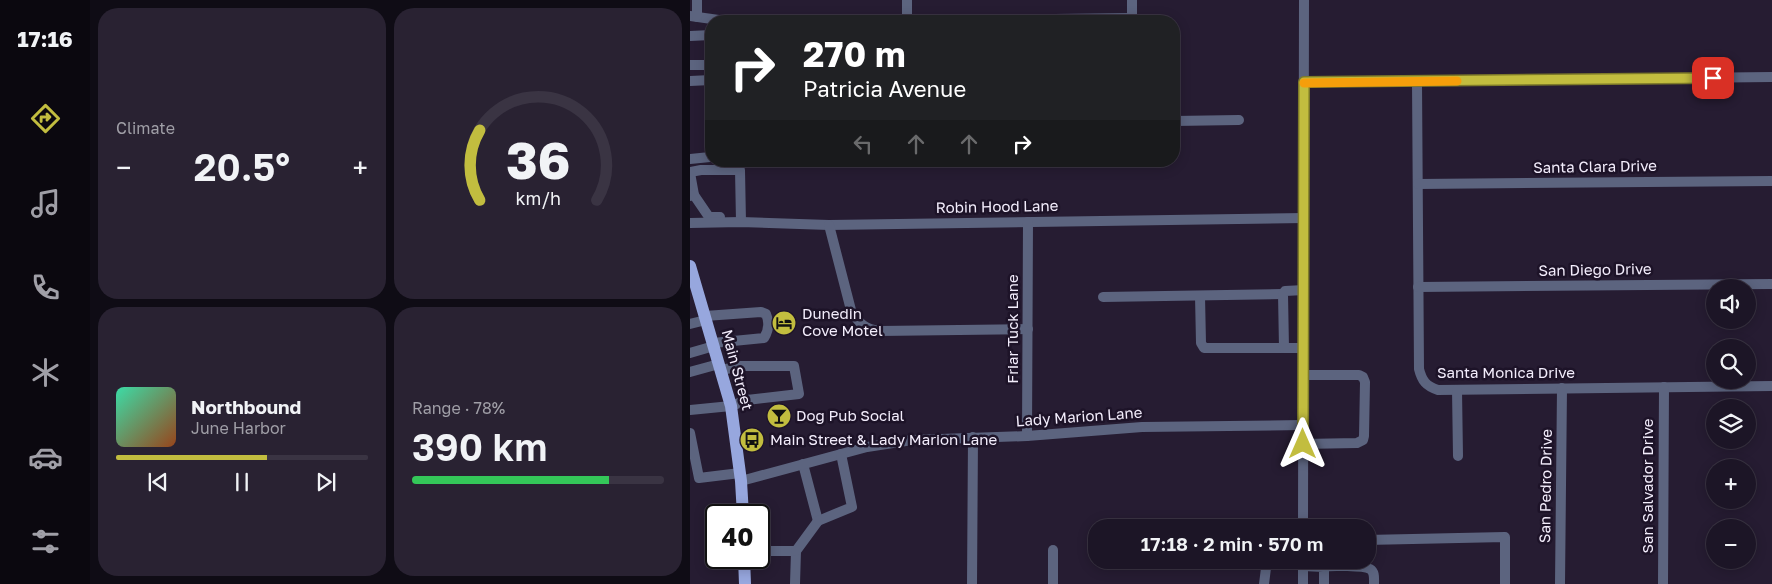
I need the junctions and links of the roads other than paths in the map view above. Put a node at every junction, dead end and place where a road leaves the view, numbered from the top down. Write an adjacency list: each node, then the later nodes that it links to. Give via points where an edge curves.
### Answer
1 (697, 0): 7 (street)
2 (907, 0): 5 (street)
3 (1132, 0): 6 (street)
4 (1304, 0): 15 (street)
5 (907, 15)
6 (1132, 15)
7 (693, 17)
8 (705, 35): 9 (street)
9 (690, 36)
10 (690, 65): 11 (street)
11 (705, 66)
12 (1772, 77): 16 (street)
13 (705, 80): 14 (street)
14 (690, 81)
15 (1304, 82): 16 (street); 25 (street)
16 (1417, 82): 23 (street, Santa Monica Drive)
17 (1239, 120): 18 (street)
18 (1180, 121)
19 (705, 158): 20 (street)
20 (690, 159)
21 (690, 172): 24 (street); 26 (street, via 740,170)
22 (1772, 181): 23 (street, Santa Clara Drive)
23 (1418, 184): 33 (street, Santa Monica Drive)
24 (692, 196): 27 (street)
25 (1304, 218): 28 (street, Robin Hood Lane); 34 (street)
26 (741, 219): 27 (street, Robin Hood Lane); 30 (street, Robin Hood Lane)
27 (709, 220): 29 (street, Robin Hood Lane)
28 (1028, 222): 30 (street, Robin Hood Lane); 41 (street, Friar Tuck Lane)
29 (690, 223)
30 (829, 225): 41 (street, via 851,310 858,323 868,329)
31 (690, 266): 37 (main road, Main Street)
32 (1772, 284): 33 (street, San Diego Drive)
33 (1418, 287): 52 (street, Santa Monica Drive, via 1421,378 1430,388)
34 (1304, 290): 35 (street, via 1285,291); 44 (street)
35 (1283, 294): 36 (street); 43 (street)
36 (1200, 296): 38 (street); 43 (street, via 1204,348)
37 (694, 297): 39 (main road, Main Street)
38 (1103, 297)
39 (706, 318): 40 (street); 42 (main road, Main Street); 42 (street, via 761,312 768,319 768,332 764,338)
40 (690, 324)
41 (1028, 329): 57 (street, Friar Tuck Lane)
42 (714, 345): 45 (street); 46 (main road, Main Street)
43 (1284, 348): 44 (street)
44 (1303, 348): 48 (street)
45 (690, 353)
46 (720, 367): 47 (street); 53 (main road, Main Street); 53 (street, via 794,366 799,394 747,400)
47 (690, 372)
48 (1303, 375): 55 (street); 59 (street, via 1363,377 1364,409 1363,440 1357,443)
49 (1772, 386): 50 (street, Santa Monica Drive)
50 (1664, 387): 51 (street, Santa Monica Drive); 86 (street, San Salvador Drive)
51 (1562, 388): 52 (street, Santa Monica Drive); 85 (street, San Pedro Drive)
52 (1457, 390): 61 (street)
53 (731, 406): 54 (street); 63 (main road, Main Street)
54 (690, 410)
55 (1303, 425): 57 (street, Lady Marion Lane, via 1142,427); 59 (street)
56 (690, 433): 63 (street, Lady Marion Lane, via 699,478)
57 (1027, 436): 58 (street, Lady Marion Lane)
58 (973, 437): 60 (street, Lady Marion Lane, via 912,440); 78 (street)
59 (1303, 444): 65 (street)
60 (841, 454): 62 (street, Lady Marion Lane); 66 (street, via 852,507)
61 (1458, 456)
62 (804, 464): 63 (street, Lady Marion Lane); 66 (street)
63 (741, 477): 64 (main road, Main Street)
64 (742, 504)
65 (1303, 519)
66 (818, 521): 70 (street)
67 (1376, 540): 84 (street, via 1505,538)
68 (1053, 550): 79 (street)
69 (770, 551): 70 (street)
70 (796, 551): 77 (street)
71 (744, 569): 76 (main road)
72 (1266, 569): 80 (street)
73 (1303, 569): 81 (street)
74 (1324, 569): 82 (street)
75 (1370, 569): 83 (street)
76 (745, 584)
77 (795, 584)
78 (972, 584)
79 (1053, 584)
80 (1264, 584)
81 (1303, 584)
82 (1324, 584)
83 (1374, 584)
84 (1505, 584)
85 (1560, 584)
86 (1663, 584)

